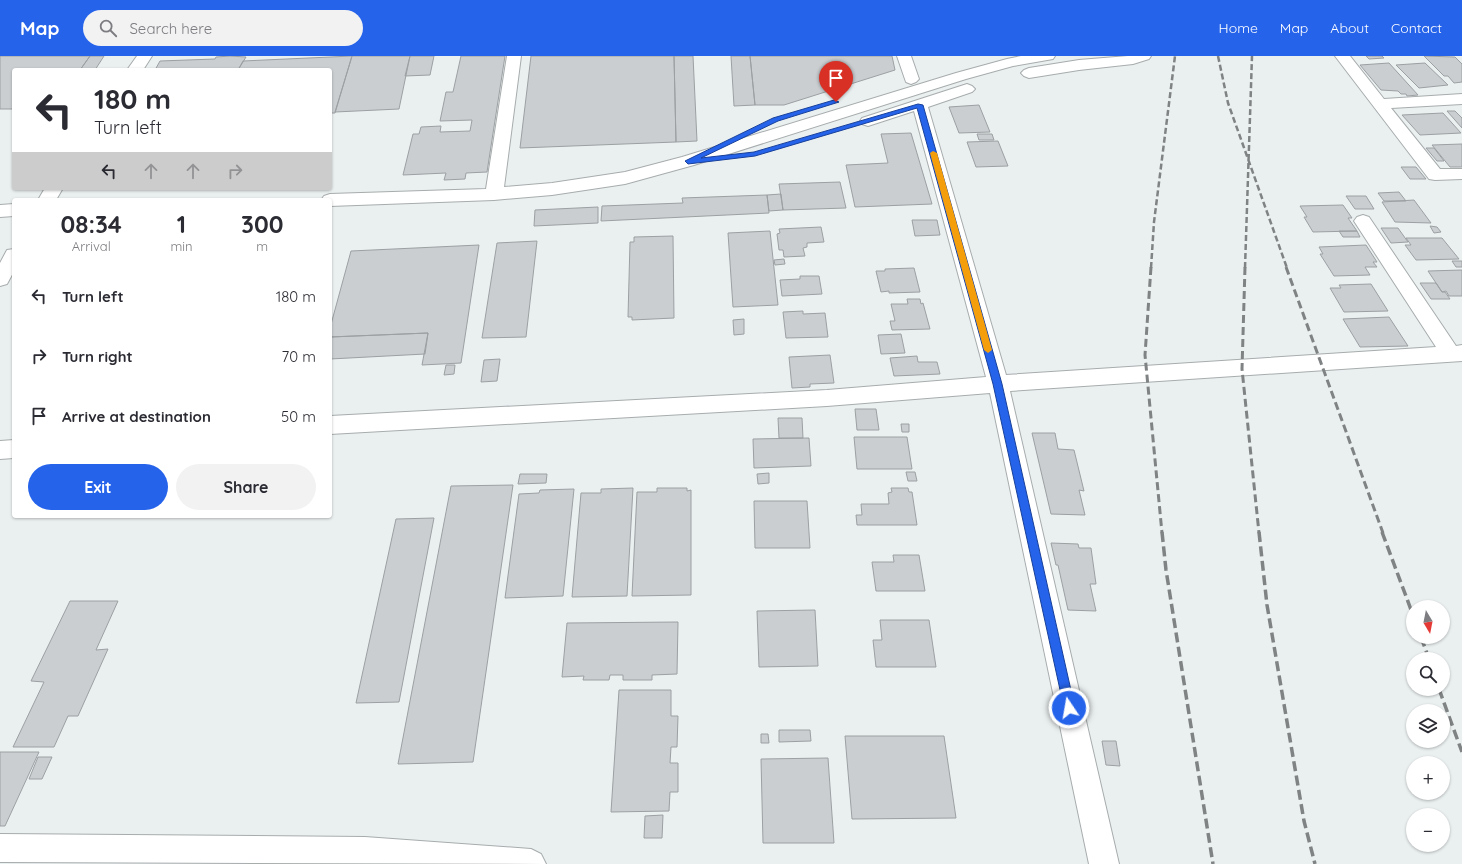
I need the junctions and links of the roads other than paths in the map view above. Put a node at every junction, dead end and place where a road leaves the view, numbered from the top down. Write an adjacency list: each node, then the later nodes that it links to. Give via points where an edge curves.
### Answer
1 (145, 56): 8 (street)
2 (514, 56): 15 (street)
3 (904, 56): 9 (street)
4 (992, 56): 9 (street, via 960,63)
5 (1048, 56): 13 (street, via 1012,62 961,76)
6 (1144, 56): 12 (street, via 1133,60 1046,69)
7 (1342, 56): 11 (street)
8 (137, 68)
9 (911, 79): 13 (street, via 776,119)
10 (1462, 99): 11 (street)
11 (1380, 104): 14 (street, via 1434,175)
12 (920, 105): 13 (street, via 755,154); 23 (street)
13 (688, 161): 15 (street, via 625,178 552,189)
14 (1462, 174)
15 (494, 194): 16 (street)
16 (332, 200)
17 (12, 210): 18 (street)
18 (0, 211)
19 (1363, 221): 22 (street)
20 (12, 258): 21 (street)
21 (0, 279)
22 (1457, 354): 23 (street)
23 (998, 384): 24 (street, via 827,398); 29 (street)
24 (332, 425)
25 (12, 449): 26 (street)
26 (0, 450)
27 (0, 848): 28 (street, via 365,851)
28 (530, 864)
29 (1104, 864)

